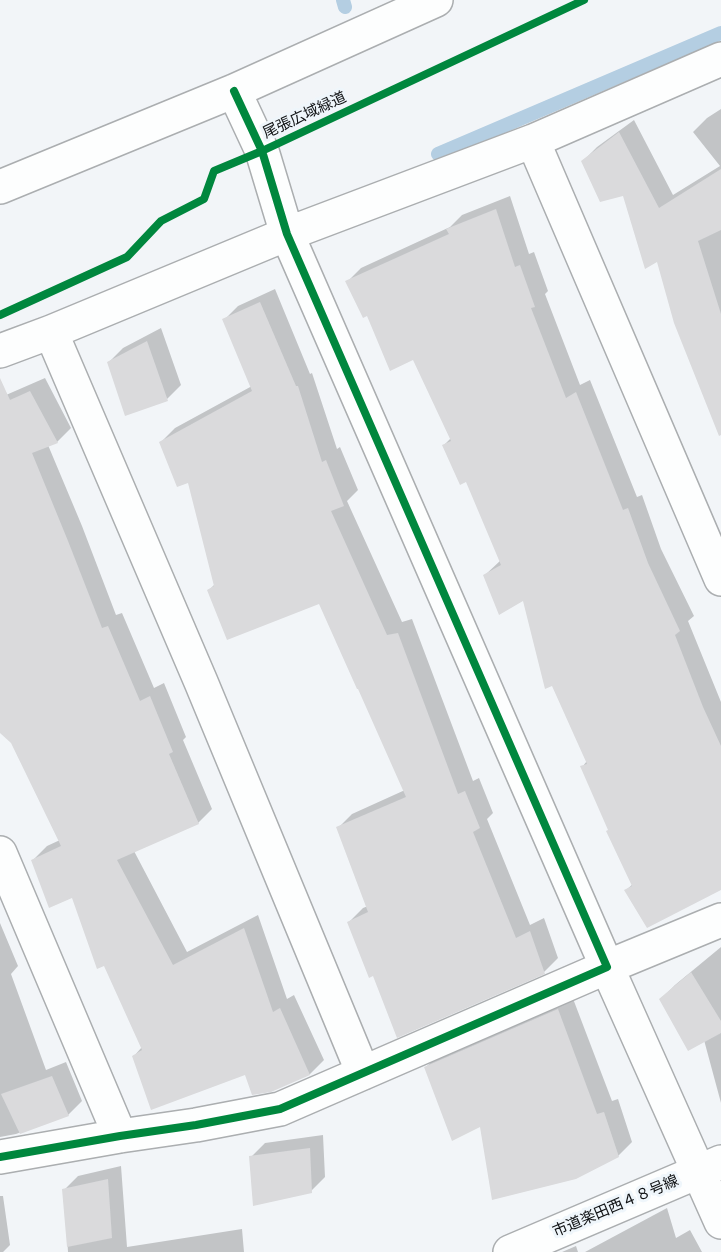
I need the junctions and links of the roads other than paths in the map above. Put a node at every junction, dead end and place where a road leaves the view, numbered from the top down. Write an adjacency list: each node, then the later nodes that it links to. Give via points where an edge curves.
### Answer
1 (436, 0): 3 (street)
2 (721, 59): 4 (street)
3 (234, 91): 5 (street); 6 (street, via 262,151)
4 (533, 141): 6 (street); 9 (street)
5 (0, 187)
6 (287, 234): 7 (street); 12 (street)
7 (51, 332): 8 (street); 13 (street)
8 (0, 351)
9 (721, 579)
10 (0, 853): 14 (street)
11 (721, 920): 12 (street)
12 (607, 967): 13 (street); 16 (street)
13 (363, 1073): 14 (street, via 280,1109)
14 (120, 1136): 15 (street)
15 (0, 1157)
16 (710, 1167): 17 (street); 18 (street, 市道楽田西４８号線)
17 (721, 1222)
18 (510, 1252)

